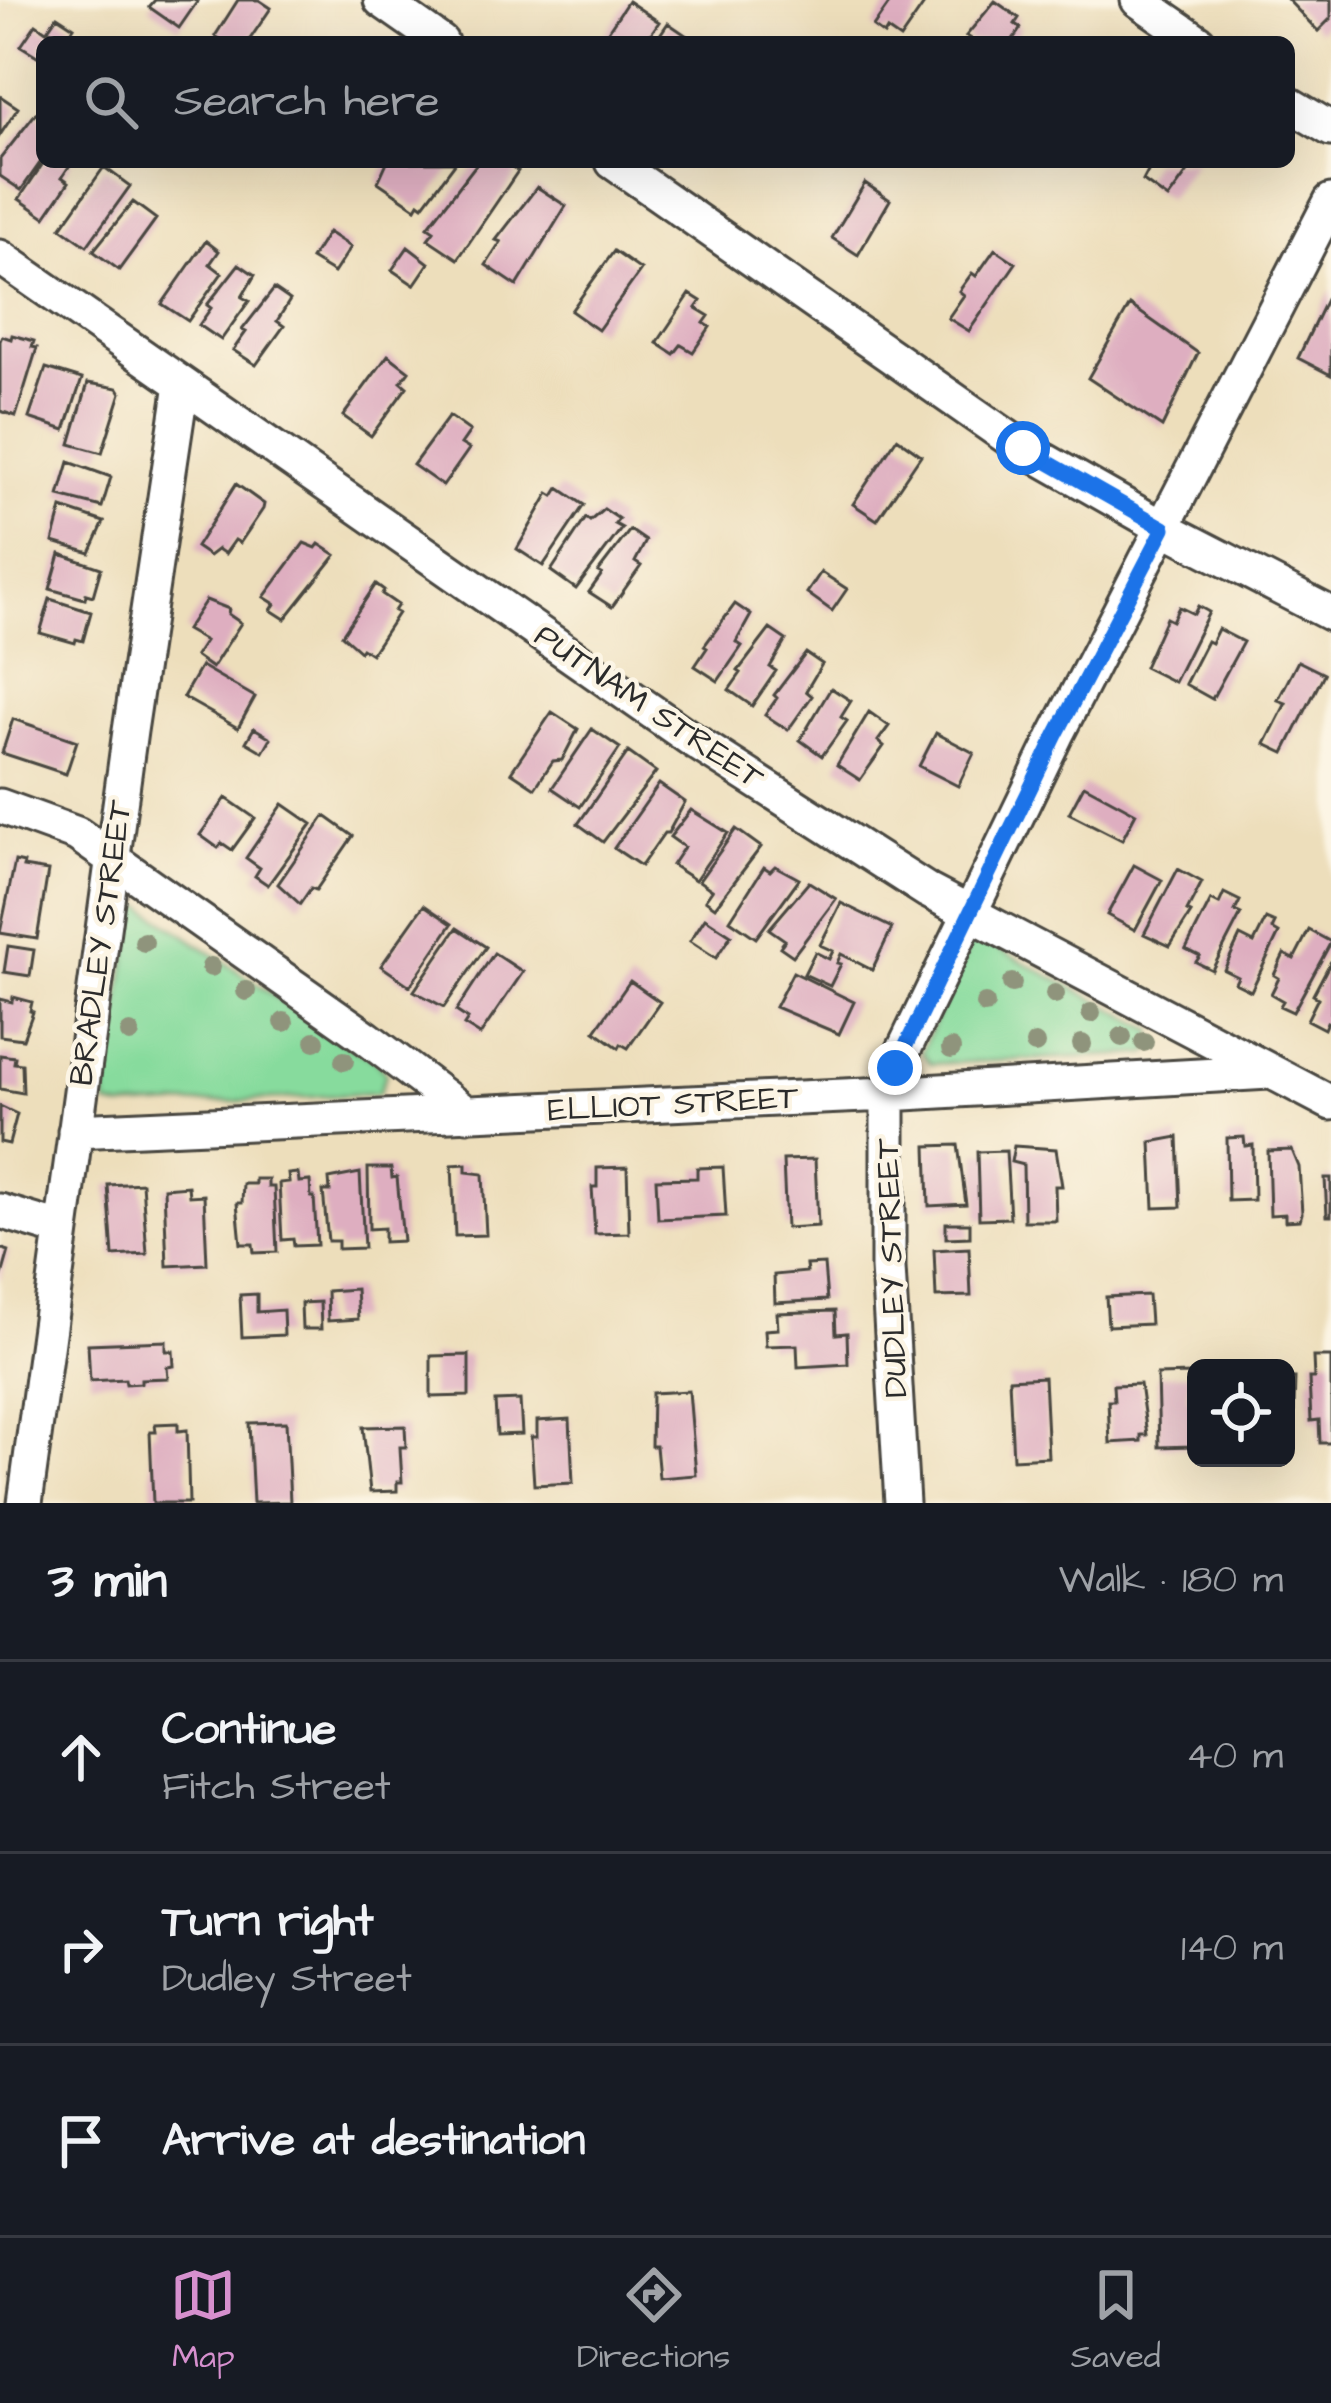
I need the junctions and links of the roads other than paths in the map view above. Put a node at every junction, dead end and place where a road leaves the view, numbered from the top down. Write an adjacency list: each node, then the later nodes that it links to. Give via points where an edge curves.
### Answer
1 (381, 0): 3 (street)
2 (1138, 0): 4 (street)
3 (432, 36)
4 (1190, 36)
5 (1295, 108): 6 (street)
6 (1331, 129)
7 (622, 168): 11 (street, via 1023,448)
8 (1331, 201): 11 (street, DUDLEY STREET)
9 (0, 257): 10 (street, PUTNAM STREET)
10 (182, 384): 14 (street, BRADLEY STREET); 15 (street, PUTNAM STREET, via 694,741)
11 (1164, 528): 12 (street); 15 (street, DUDLEY STREET)
12 (1331, 614)
13 (0, 806): 14 (street, via 77,834)
14 (113, 859): 19 (street); 20 (street, BRADLEY STREET)
15 (969, 911): 16 (street, PUTNAM STREET); 17 (street, DUDLEY STREET)
16 (1271, 1072): 17 (street, ELLIOT STREET); 18 (street, PUTNAM STREET)
17 (888, 1094): 19 (street, ELLIOT STREET); 24 (street, DUDLEY STREET)
18 (1331, 1103)
19 (467, 1114): 20 (street, ELLIOT STREET)
20 (75, 1131): 22 (street, BRADLEY STREET)
21 (0, 1211): 22 (street)
22 (60, 1229): 23 (street, BRADLEY STREET)
23 (25, 1503)
24 (902, 1503)

